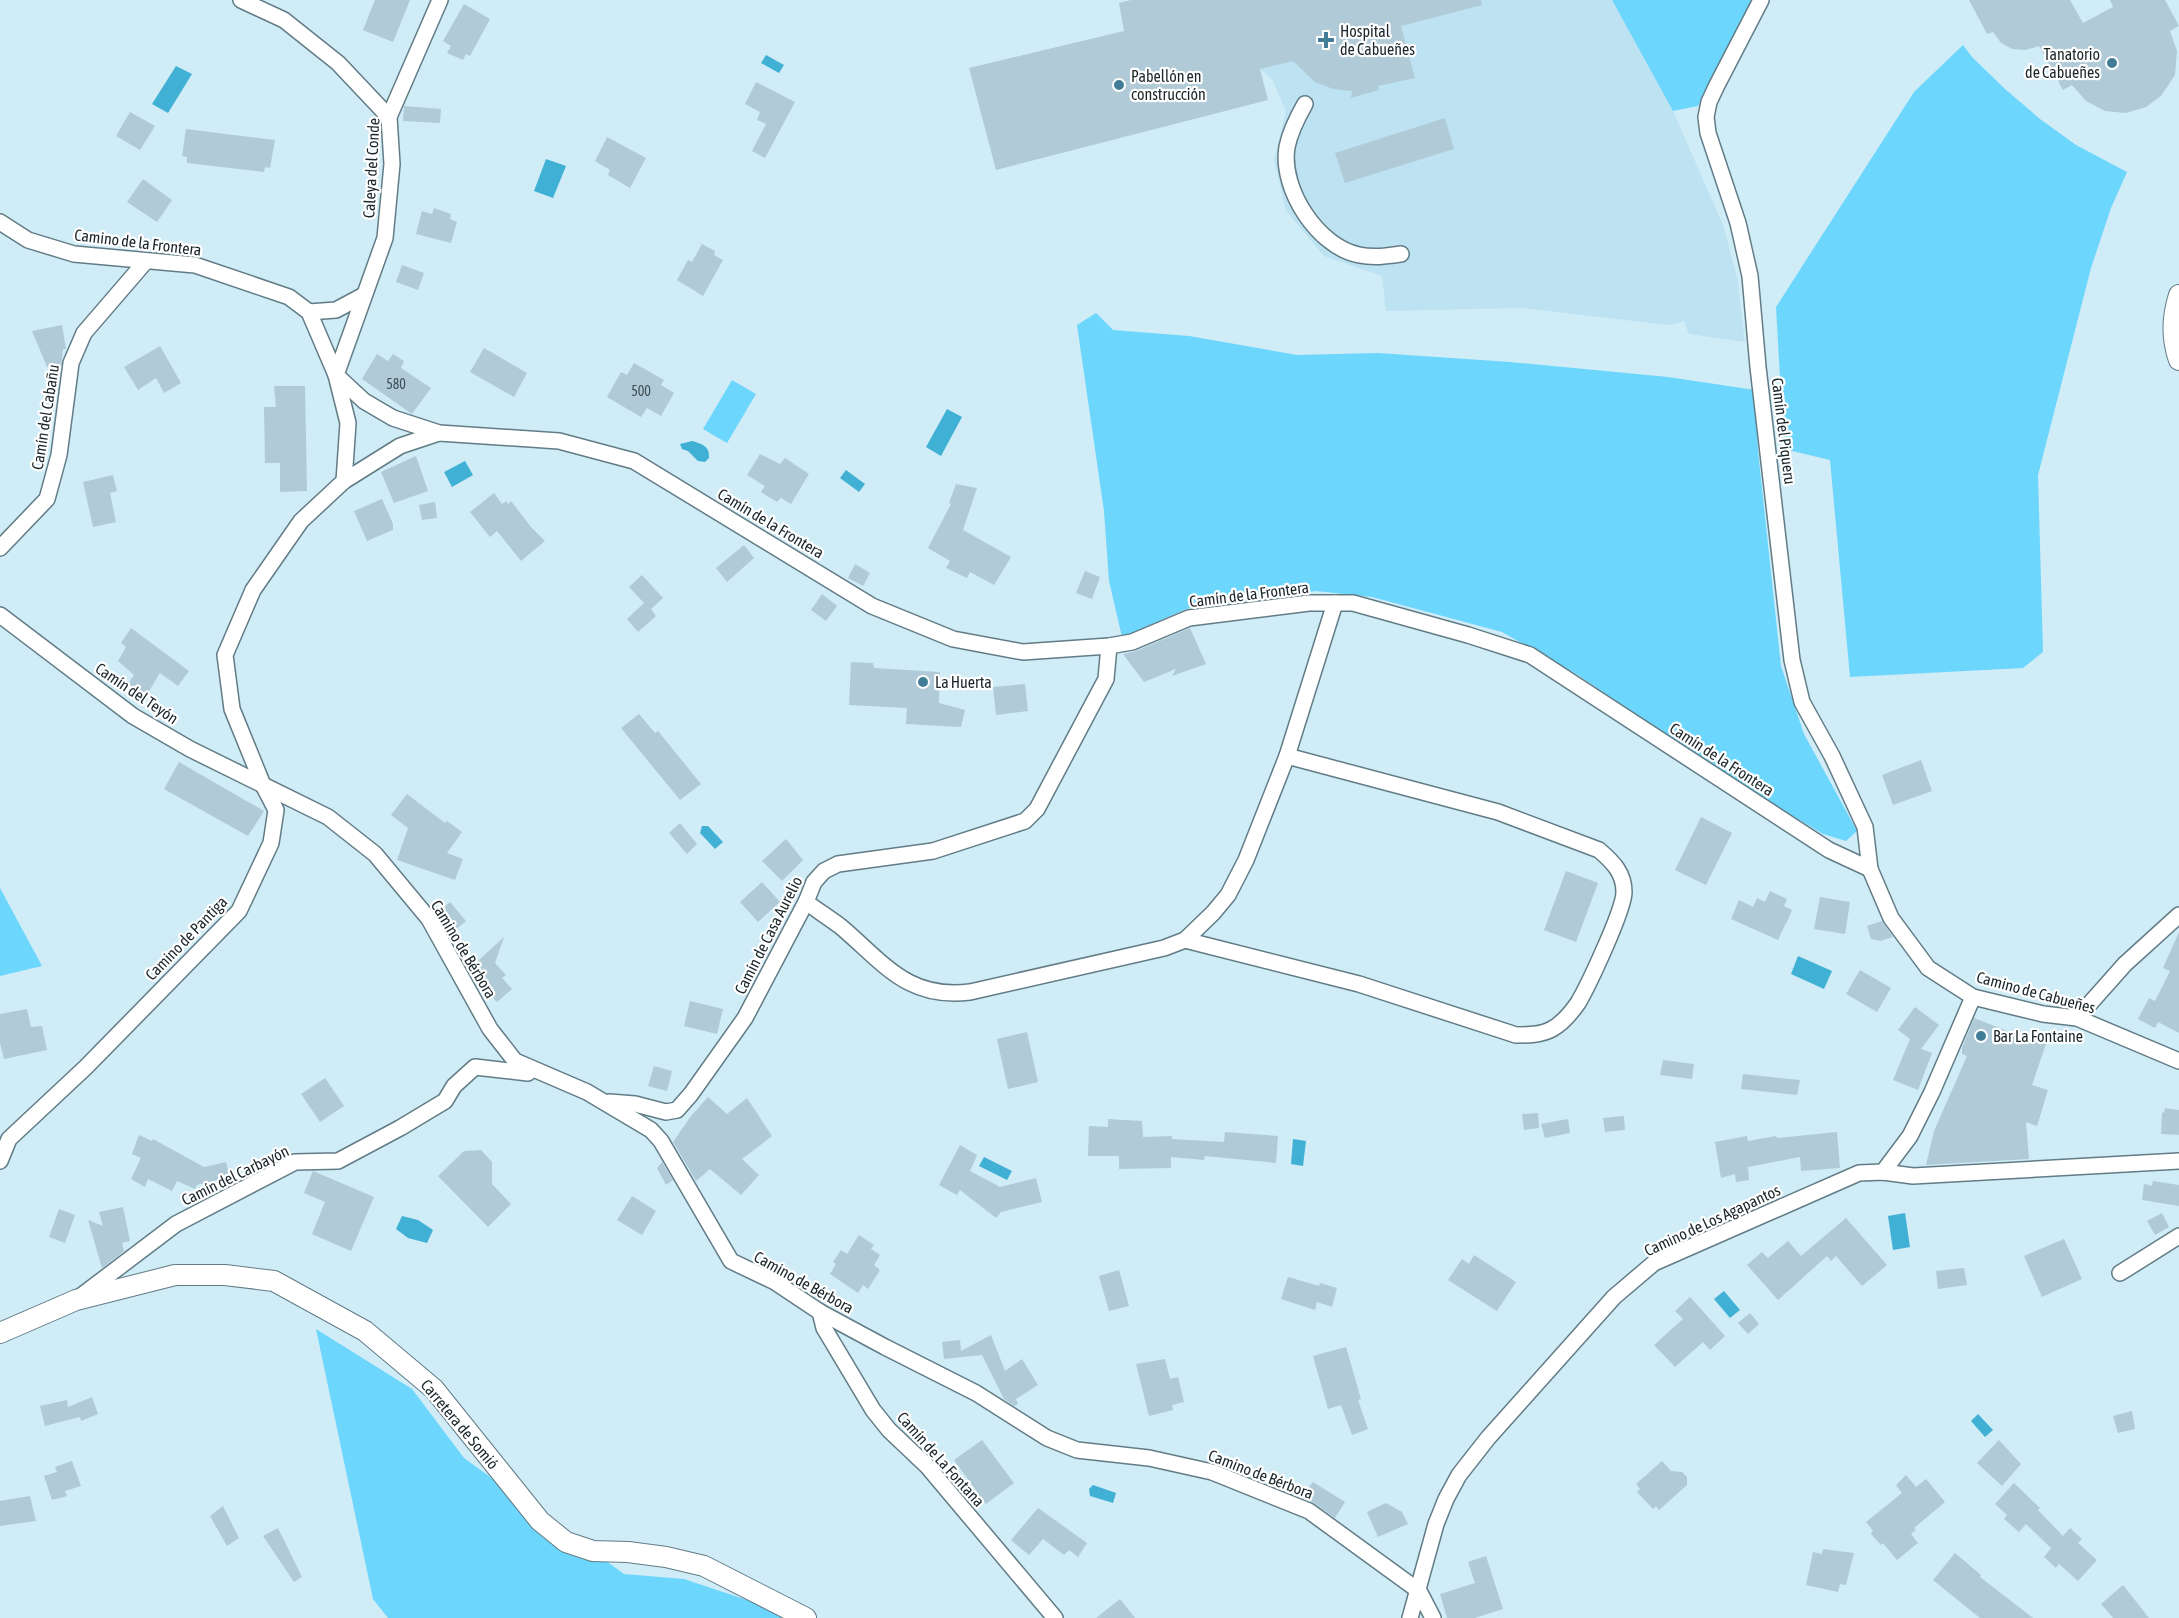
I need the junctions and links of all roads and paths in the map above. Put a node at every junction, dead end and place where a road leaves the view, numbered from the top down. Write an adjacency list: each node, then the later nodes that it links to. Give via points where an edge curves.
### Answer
1 (241, 0): 5 (street, via 284,20 338,63)
2 (440, 0): 5 (street, Caleya del Conde)
3 (1761, 0): 22 (street, Camín del Piqueru, via 1709,102 1707,125 1750,276 1792,660 1802,702 1865,827)
4 (1305, 104): 7 (street, via 1293,125 1287,149 1288,172 1305,215 1322,234 1358,255)
5 (388, 117): 10 (street, Caleya del Conde, via 392,164 385,238)
6 (0, 222): 8 (street, Camino de la Frontera, via 28,240 74,254)
7 (1401, 254)
8 (146, 261): 11 (street, Camino de la Frontera, via 195,265 289,297); 16 (street, Camín del Cabañu, via 84,333 71,363 59,455 47,500)
9 (2179, 295): 12 (street, via 2173,330)
10 (364, 296): 11 (street, via 336,310); 13 (street, Caleya del Conde)
11 (309, 312): 13 (street)
12 (2179, 360)
13 (336, 375): 14 (street, via 364,401 393,418); 15 (street, via 348,423)
14 (439, 434): 15 (street, Camino de Pantiga, via 400,446); 19 (street, Camín de la Frontera, via 559,441 634,461 872,606 953,639 1023,652)
15 (344, 481): 21 (street, Camino de Pantiga, via 301,521 253,590 225,655 232,709)
16 (0, 548)
17 (1335, 603): 19 (street, Camín de la Frontera, via 1189,618 1131,642); 20 (street); 22 (street, Camín de la Frontera, via 1353,603 1530,655 1829,850)
18 (0, 615): 21 (street, Camín del Teyón, via 133,716)
19 (1109, 646): 23 (street, Camín de Casa Aurelio, via 1106,678 1037,809 1025,820 933,851 838,864 814,882)
20 (1287, 756): 25 (street, via 1228,895); 25 (street, via 1498,812 1599,850 1619,871 1622,904 1578,1002 1552,1029 1535,1035 1516,1035 1359,984)
21 (263, 785): 29 (street, Camino de Bérbora, via 328,817 375,854 429,919 490,1029 514,1061); 31 (street, Camino de Pantiga, via 276,810 271,843 240,911 9,1139)
22 (1870, 868): 26 (street, Camino de Cabueñes, via 1891,918 1928,968)
23 (806, 902): 25 (street, via 890,971 923,990 940,993 970,992 1136,956); 30 (street, Camín de Casa Aurelio, via 745,1018 677,1110 666,1112)
24 (2179, 915): 27 (street, via 2125,964)
25 (1185, 940)
26 (1973, 997): 27 (street, Camino de Cabueñes); 33 (street, via 1910,1136)
27 (2077, 1018): 28 (street, Camino de Cabueñes)
28 (2179, 1061)
29 (549, 1076): 30 (street, Camino de Bérbora); 36 (street, Camín del Carbayón, via 475,1067 454,1086 445,1101 338,1161 295,1162 176,1224)
30 (606, 1102): 37 (street, Camino de Bérbora, via 651,1130 661,1141 731,1261 775,1282)
31 (0, 1161)
32 (2179, 1161): 33 (street, Camino de Los Agapantos, via 1913,1176)
33 (1883, 1172): 39 (street, Camino de Los Agapantos, via 1859,1173 1654,1263 1614,1297 1459,1475 1437,1524)
34 (2179, 1236): 35 (street)
35 (2120, 1273)
36 (76, 1300): 38 (street, Carretera de Somió); 40 (street, Carretera de Somió, via 175,1275 225,1275 274,1281 365,1331 434,1389 540,1521 566,1542 592,1551 666,1557 704,1566)
37 (820, 1312): 39 (street, Camino de Bérbora, via 976,1393 1047,1438 1077,1450 1149,1458 1212,1472 1293,1503); 41 (street, Camín de La Fontana, via 824,1328 873,1410 927,1466)
38 (0, 1333)
39 (1419, 1591): 42 (street, Camino de Los Agapantos); 43 (street, Camino de Bérbora)
40 (806, 1618)
41 (1055, 1618)
42 (1410, 1618)
43 (1433, 1618)

